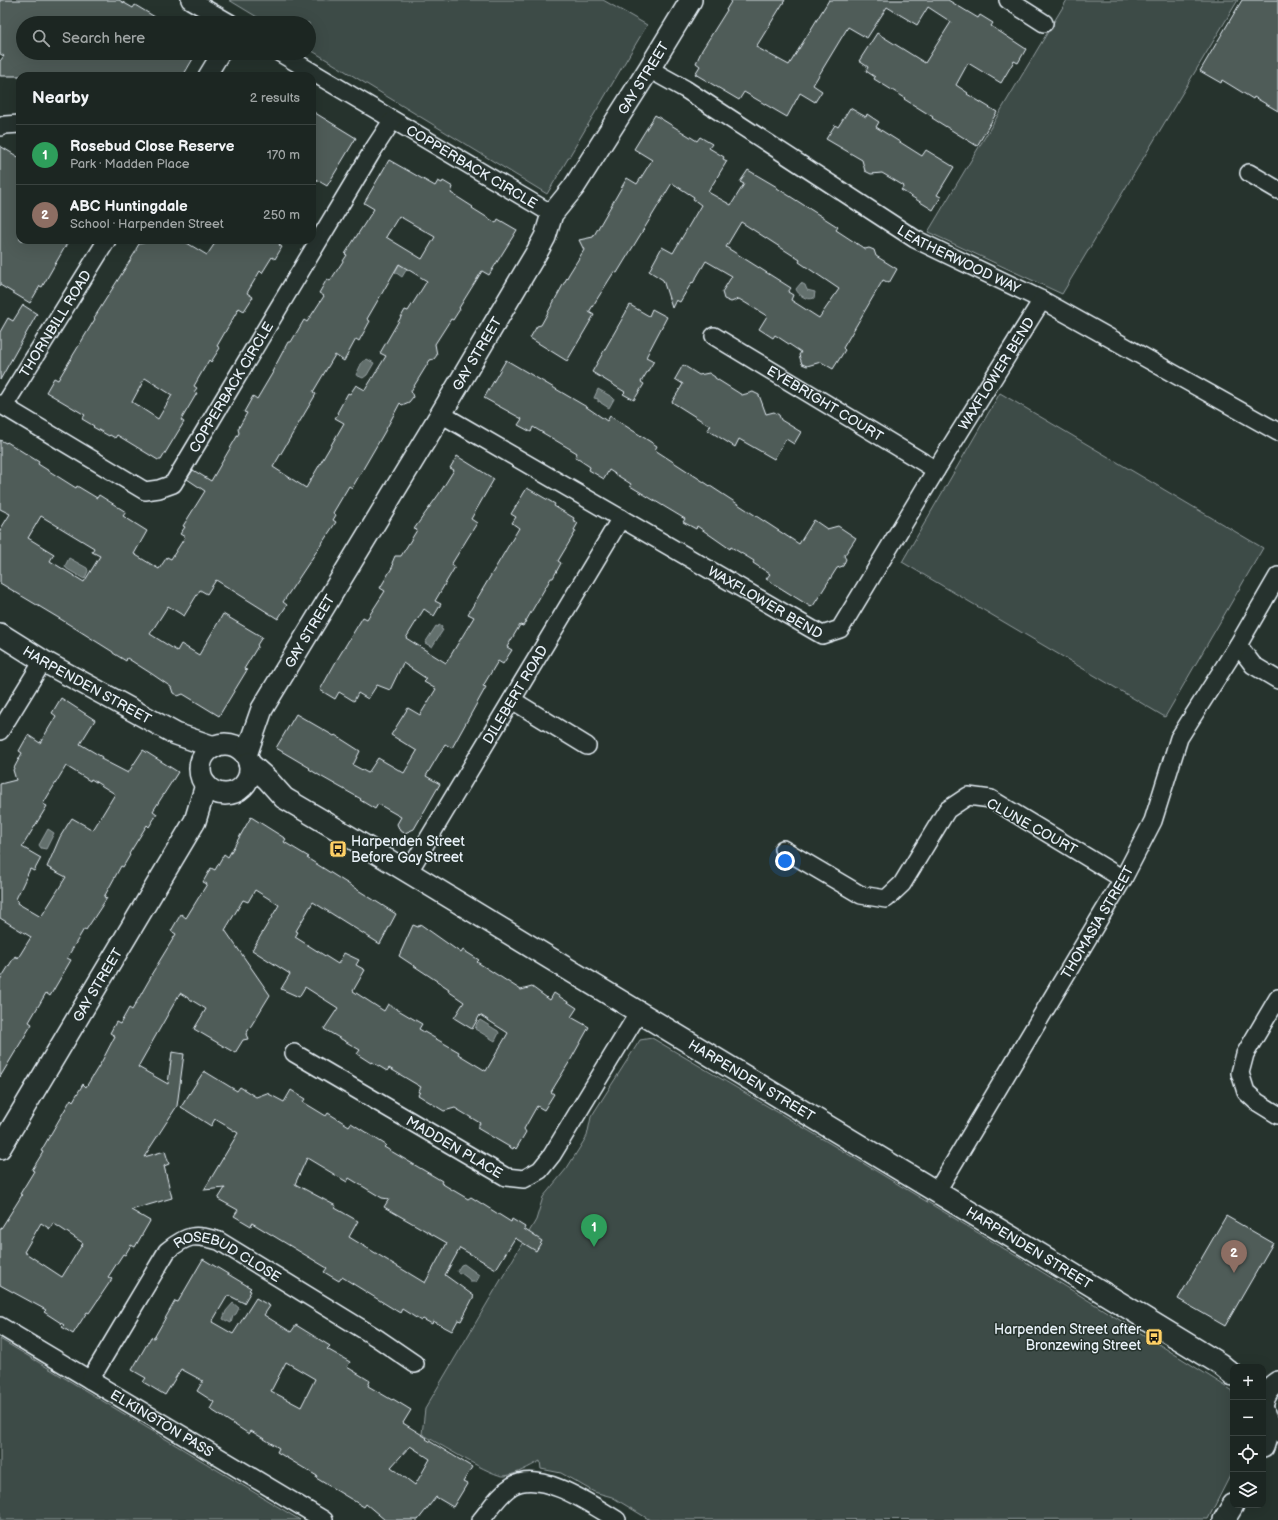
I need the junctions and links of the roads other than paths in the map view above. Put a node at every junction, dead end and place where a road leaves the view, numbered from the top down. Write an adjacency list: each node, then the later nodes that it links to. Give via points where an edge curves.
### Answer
1 (190, 0): 4 (street)
2 (691, 0): 8 (street, GAY STREET)
3 (1008, 0): 5 (street)
4 (218, 16)
5 (1044, 24)
6 (217, 60): 9 (street)
7 (292, 60): 10 (street, COPPERBACK CIRCLE)
8 (649, 69): 17 (street, GAY STREET, via 574,187); 21 (street, LEATHERWOOD WAY, via 690,92 916,239)
9 (210, 72)
10 (311, 72)
11 (316, 75): 12 (street, COPPERBACK CIRCLE)
12 (392, 121): 17 (street, COPPERBACK CIRCLE); 20 (street, COPPERBACK CIRCLE)
13 (16, 124): 14 (street)
14 (0, 127)
15 (1249, 173): 16 (street)
16 (1278, 190)
17 (552, 214): 24 (street, GAY STREET, via 542,244)
18 (104, 244): 23 (street, THORNBILL ROAD)
19 (316, 244): 23 (street, COPPERBACK CIRCLE, via 173,484 145,491)
20 (316, 244)
21 (1042, 300): 25 (street, LEATHERWOOD WAY); 26 (street, WAXFLOWER BEND)
22 (714, 336): 26 (street, EYEBRIGHT COURT)
23 (2, 405)
24 (441, 414): 27 (street, WAXFLOWER BEND); 34 (street, GAY STREET)
25 (1278, 432)
26 (936, 470): 27 (street, WAXFLOWER BEND, via 840,629 822,635)
27 (622, 518): 33 (street, DILEBERT ROAD)
28 (1278, 576): 30 (street)
29 (0, 634): 31 (street, HARPENDEN STREET)
30 (1238, 645): 32 (street, via 1253,665); 45 (street, THOMASIA STREET, via 1179,738 1153,820)
31 (43, 661): 35 (street); 37 (street, HARPENDEN STREET, via 176,734 190,752)
32 (1278, 680)
33 (512, 700): 36 (street); 44 (street, DILEBERT ROAD)
34 (262, 709): 37 (street, GAY STREET); 38 (street, GAY STREET)
35 (0, 731)
36 (587, 746)
37 (212, 752): 38 (street, HARPENDEN STREET, via 234,746); 39 (street, via 200,770)
38 (247, 759): 40 (street, via 250,771 248,779 244,786); 41 (street, HARPENDEN STREET)
39 (206, 785): 40 (street, HARPENDEN STREET, via 217,793); 42 (street, GAY STREET)
40 (234, 792): 41 (street, HARPENDEN STREET); 42 (street, GAY STREET)
41 (284, 798): 44 (street, HARPENDEN STREET)
42 (195, 821): 50 (street, GAY STREET)
43 (782, 849): 45 (street, CLUNE COURT, via 861,895 886,898 902,884 948,810 968,796 991,800)
44 (409, 871): 47 (street, HARPENDEN STREET)
45 (1123, 879): 51 (street, THOMASIA STREET)
46 (1278, 998): 49 (street, via 1245,1054 1240,1073 1246,1092)
47 (639, 1012): 48 (street, MADDEN PLACE, via 552,1155 540,1170 524,1179 506,1177); 51 (street, HARPENDEN STREET)
48 (294, 1053)
49 (1278, 1115)
50 (0, 1148)
51 (936, 1191): 54 (street, HARPENDEN STREET)
52 (0, 1326): 55 (street, ELKINGTON PASS)
53 (415, 1364): 55 (street, ROSEBUD CLOSE, via 378,1338 219,1241 194,1236 179,1241 167,1252)
54 (1229, 1369)
55 (90, 1380): 63 (street, ELKINGTON PASS)
56 (1273, 1380): 57 (street)
57 (1263, 1400)
58 (1270, 1422): 59 (street)
59 (1266, 1436)
60 (1278, 1444): 61 (street)
61 (1266, 1455)
62 (1231, 1508): 66 (street)
63 (324, 1520)
64 (481, 1520): 65 (street, via 505,1491 514,1485 531,1481 548,1483)
65 (617, 1520)
66 (1224, 1520)

